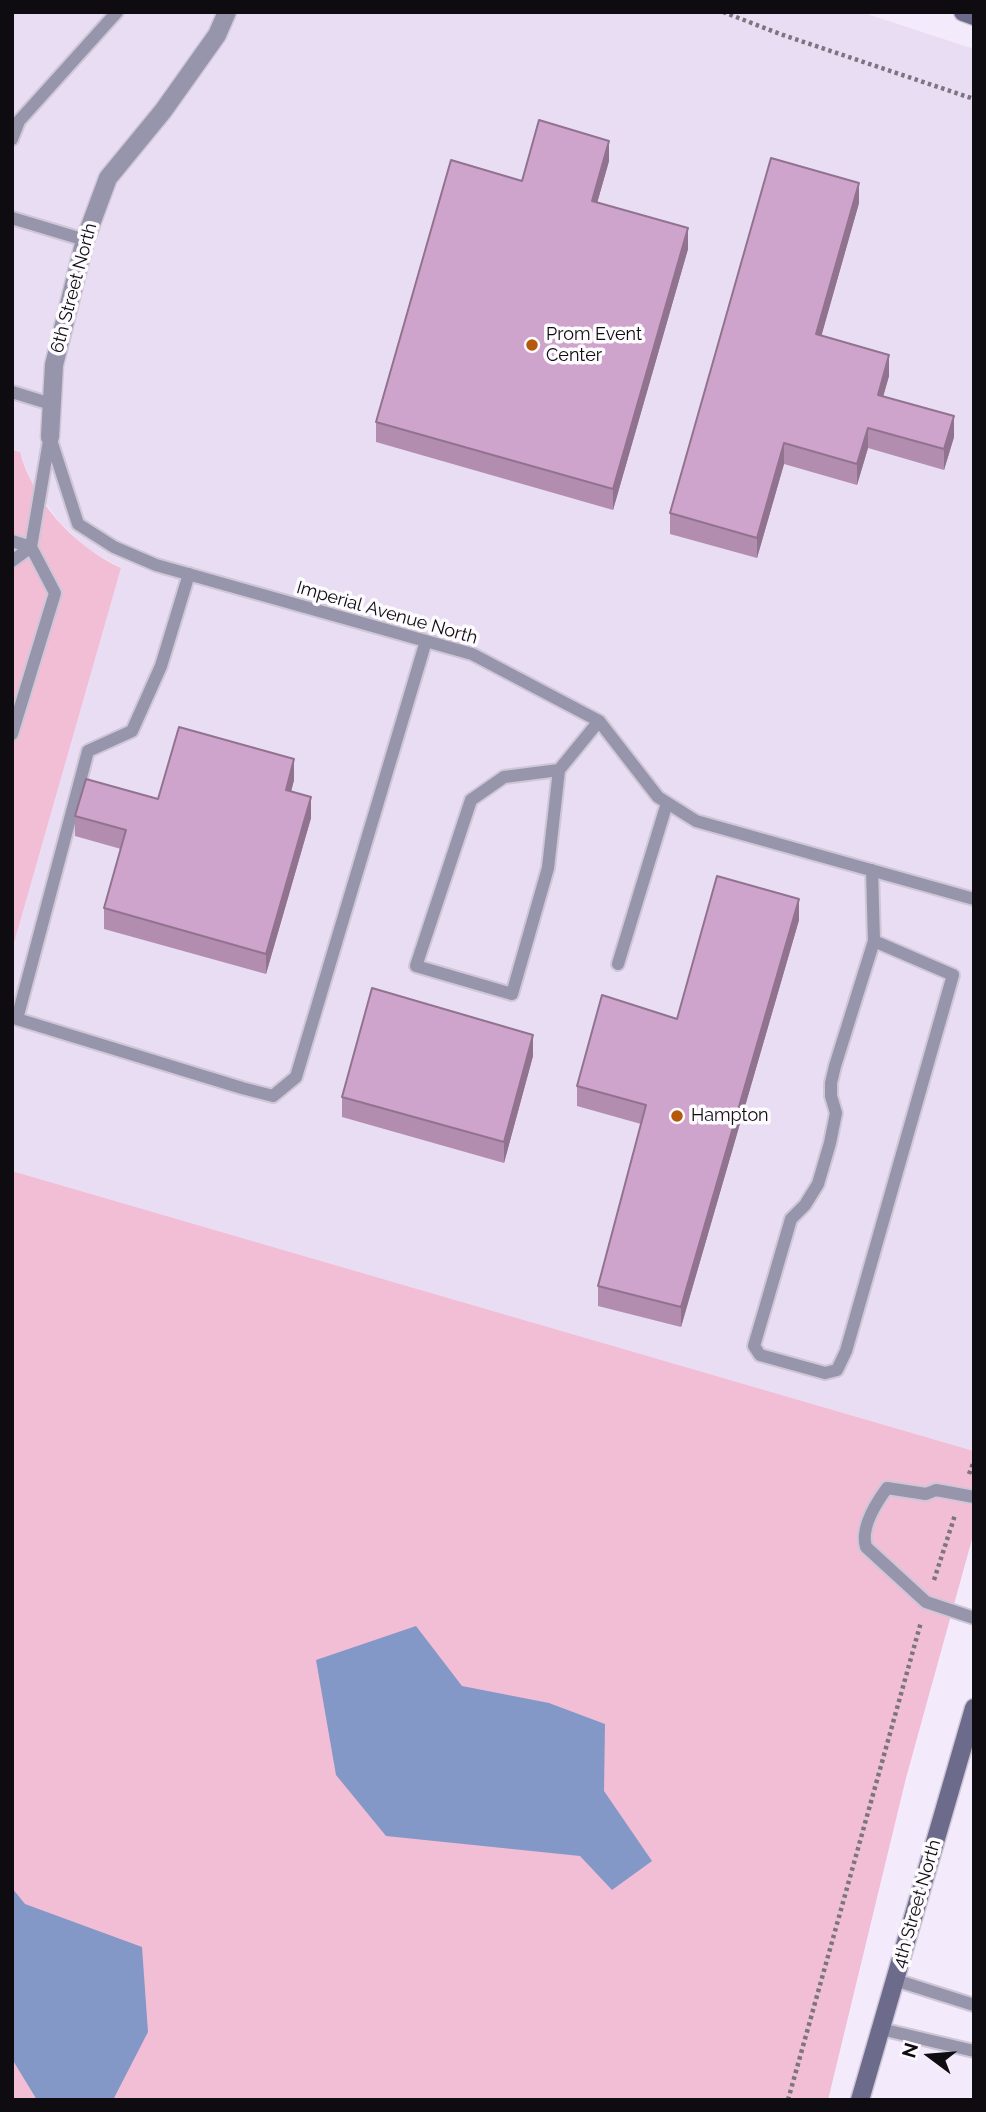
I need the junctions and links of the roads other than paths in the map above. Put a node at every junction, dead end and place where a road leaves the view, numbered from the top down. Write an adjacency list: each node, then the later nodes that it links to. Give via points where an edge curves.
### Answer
1 (117, 12): 5 (lane, via 19,121)
2 (227, 12): 7 (street, 6th Street North, via 217,35 163,111 108,178)
3 (963, 12): 4 (street)
4 (974, 16)
5 (12, 139)
6 (12, 218): 7 (lane)
7 (85, 240): 9 (street, 6th Street North, via 54,365)
8 (12, 392): 9 (lane)
9 (51, 404): 10 (street, 6th Street North)
10 (50, 438): 12 (lane); 14 (lane, Imperial Avenue North, via 78,523 114,547)
11 (12, 541): 12 (lane)
12 (32, 547): 13 (lane); 17 (lane, via 55,593)
13 (12, 561)
14 (189, 574): 15 (lane, Imperial Avenue North); 15 (lane, via 161,666 132,731 88,751 17,1019 242,1088 273,1096 296,1077)
15 (426, 641): 16 (lane, Imperial Avenue North, via 472,654)
16 (599, 721): 18 (lane); 19 (lane, Imperial Avenue North)
17 (12, 734)
18 (559, 770): 18 (lane, via 548,868 512,994 416,966 471,800 504,777)
19 (667, 803): 20 (lane, Imperial Avenue North, via 695,821); 23 (lane)
20 (872, 870): 21 (lane, Imperial Avenue North); 22 (lane)
21 (974, 899)
22 (874, 941): 22 (lane, via 953,975 846,1351 837,1370 825,1373 760,1355 754,1346 792,1219 818,1184 836,1113 831,1096 835,1066)
23 (618, 964)
24 (968, 1496): 25 (lane, via 887,1488 863,1539 866,1547 926,1602)
25 (974, 1618)
26 (974, 1708): 27 (street, 4th Street North)
27 (895, 1980): 28 (lane); 29 (street, 4th Street North)
28 (974, 2006)
29 (881, 2029): 30 (lane); 31 (street, 4th Street North)
30 (974, 2051)
31 (860, 2100)

